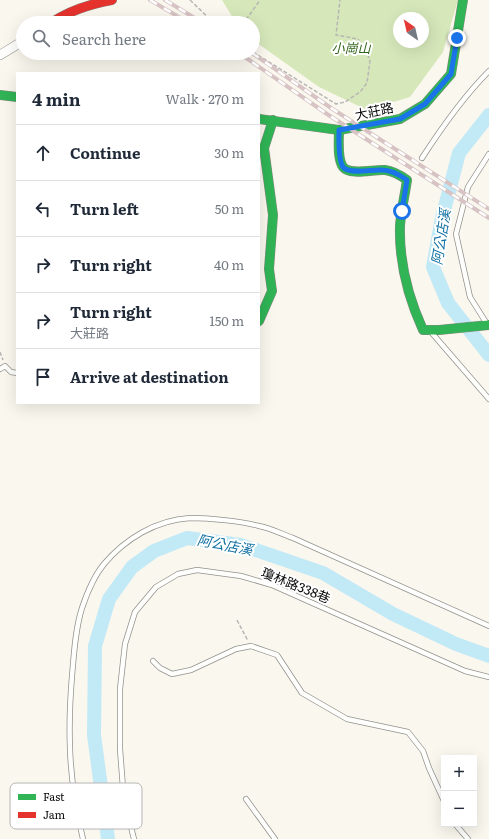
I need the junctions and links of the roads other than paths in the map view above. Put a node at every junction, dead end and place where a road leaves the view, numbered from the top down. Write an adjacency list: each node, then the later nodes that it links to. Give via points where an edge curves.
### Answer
1 (112, 0): 3 (street, via 90,4)
2 (463, 0): 11 (street, 大莊路, via 451,74 425,104 400,119)
3 (60, 16)
4 (16, 45): 5 (street)
5 (0, 55)
6 (489, 71): 13 (lane, via 441,128)
7 (0, 95): 8 (street)
8 (16, 97)
9 (260, 119): 10 (street, 大莊路)
10 (273, 120): 11 (street, 大莊路); 14 (street, via 264,148 273,215 269,269 272,291)
11 (339, 130): 16 (street, via 341,162 347,170 383,170 407,180 402,211 401,248 406,284 415,314 423,330)
12 (489, 154): 15 (lane, via 468,187 456,234 470,297)
13 (422, 158)
14 (260, 319)
15 (488, 326): 16 (street)
16 (429, 330): 19 (lane)
17 (0, 370): 18 (lane, via 4,366)
18 (16, 373)
19 (489, 399)
20 (489, 626): 23 (lane, via 293,538 259,526 189,518 163,523 140,533 103,565 82,608 76,636 70,701 70,749)
21 (153, 661): 25 (lane, via 172,674 191,670 236,649 251,646 278,655 302,694 347,719 408,732 423,751)
22 (489, 677): 24 (lane, 瓊林路338巷, via 465,671 272,585 241,576 197,570 178,574 156,587 135,612 125,644 120,689)
23 (74, 783)
24 (123, 783)
25 (441, 794)
26 (246, 799): 32 (lane)
27 (458, 827): 33 (lane)
28 (81, 829): 30 (lane)
29 (132, 829): 31 (lane, 瓊林路338巷)
30 (83, 839)
31 (134, 839)
32 (275, 839)
33 (468, 839)

